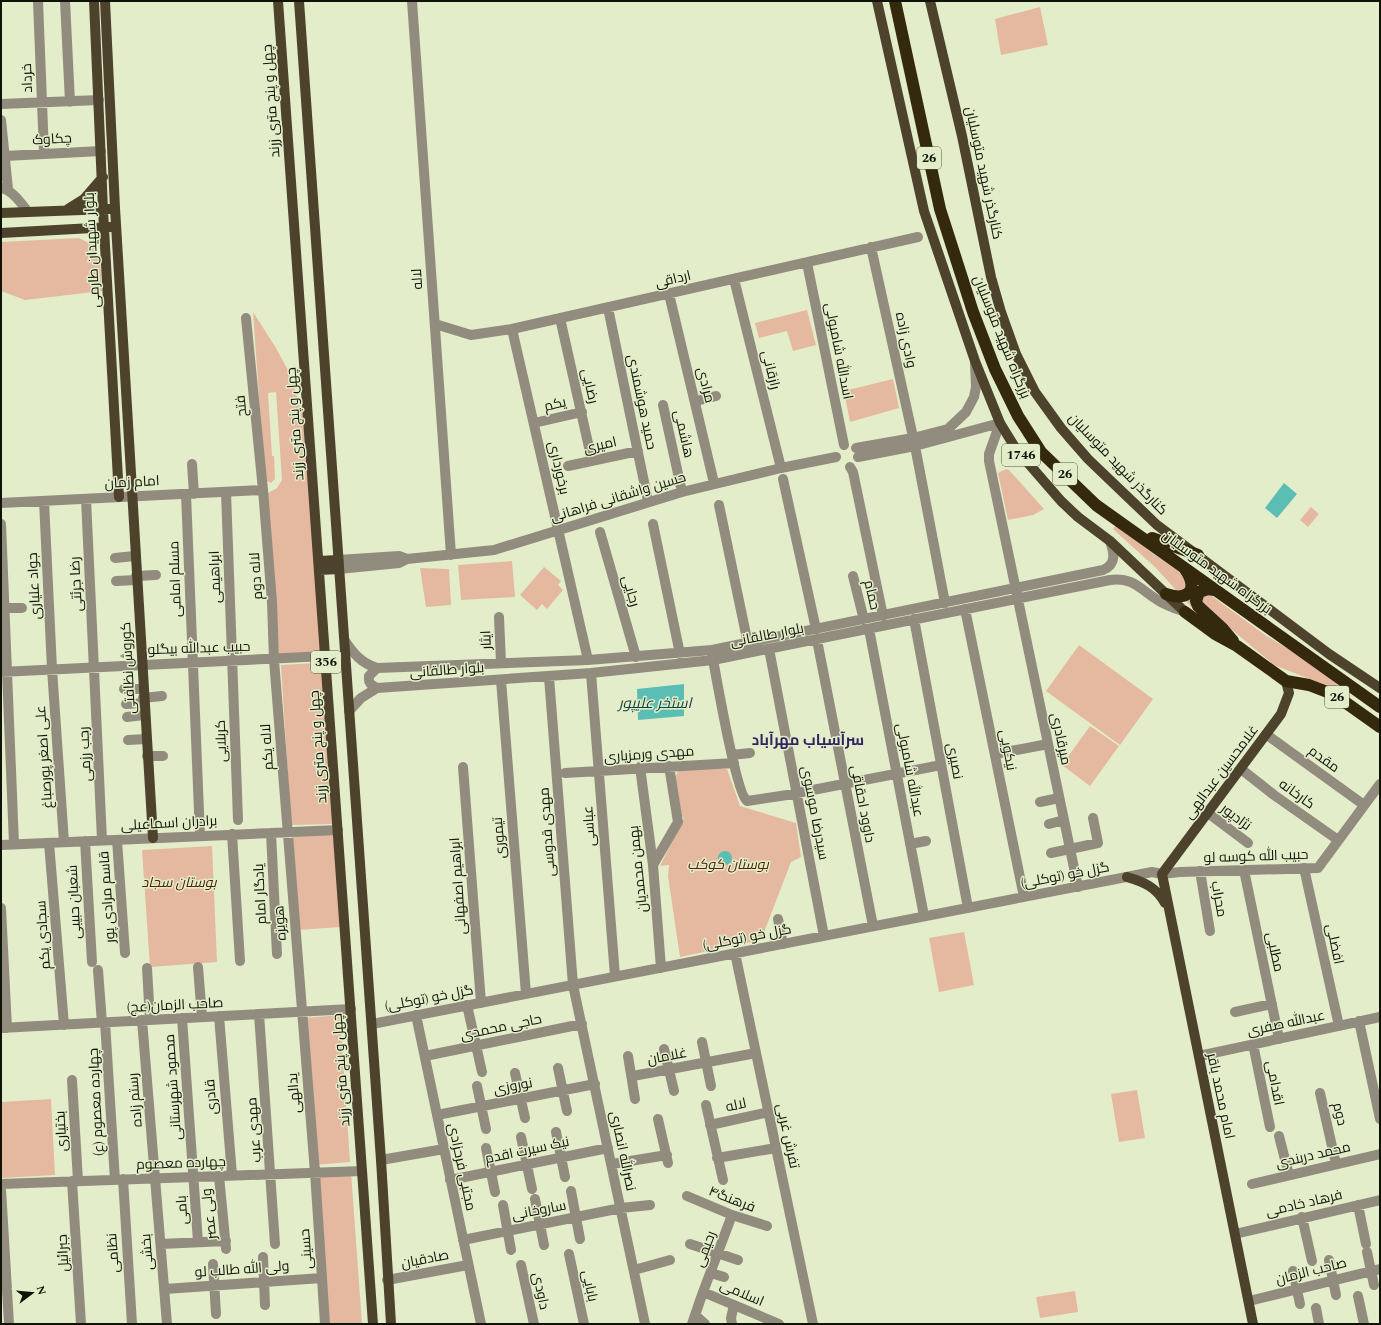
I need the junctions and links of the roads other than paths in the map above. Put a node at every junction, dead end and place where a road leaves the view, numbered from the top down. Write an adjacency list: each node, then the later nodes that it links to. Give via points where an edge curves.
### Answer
1 (38, 1): 12 (street, خرداد)
2 (65, 1): 13 (street)
3 (94, 1): 11 (main road, بلوار شهیدان طارمی)
4 (105, 1): 21 (main road, بلوار شهیدان طارمی)
5 (278, 1): 68 (main road, چهل و پنج متری زرند / 356)
6 (299, 1): 70 (main road, 356)
7 (412, 1): 37 (street, لاله)
8 (877, 1): 39 (main road, 1746, via 924,211)
9 (895, 1): 74 (highway, بزرگراه شهید متوسلیان / 26, via 940,209 973,312 995,369 1018,416 1041,452 1096,505)
10 (930, 1): 79 (main road, کنارگذر شهید متوسلیان, via 962,136 991,278 1014,347 1032,386 1061,428 1088,458 1157,525)
11 (99, 100): 13 (street); 16 (main road, بلوار شهیدان طارمی)
12 (42, 102): 13 (street); 14 (street); 17 (street, خرداد)
13 (70, 102)
14 (1, 104)
15 (1, 120): 18 (street)
16 (101, 151): 17 (street, چکاوک); 19 (main road, بلوار شهیدان طارمی)
17 (44, 153): 18 (street, چکاوک)
18 (5, 156): 20 (street)
19 (103, 177): 22 (main road, via 84,199); 23 (main road, بلوار شهیدان طارمی)
20 (4, 189): 24 (street)
21 (114, 208): 23 (main road); 27 (main road, بلوار شهیدان طارمی)
22 (65, 210): 23 (main road); 24 (main road)
23 (103, 210): 26 (main road, بلوار شهیدان طارمی)
24 (28, 212): 25 (main road)
25 (1, 213)
26 (104, 227): 27 (main road); 28 (main road); 63 (main road, بلوار شهیدان طارمی)
27 (116, 227): 62 (main road, بلوار شهیدان طارمی)
28 (1, 233)
29 (918, 238): 30 (street, ارداقی)
30 (871, 248): 31 (street, ارداقی); 46 (street, وادی زاده)
31 (807, 263): 32 (street, ارداقی); 47 (street, اسدالله شامبولی)
32 (734, 279): 33 (street, ارداقی); 55 (street, رازقانی)
33 (669, 294): 34 (street, ارداقی); 41 (street, مرادی)
34 (608, 308): 36 (street, ارداقی); 48 (street, حمید هوشمندی)
35 (246, 318): 58 (street, فتح)
36 (560, 318): 38 (street, ارداقی); 43 (street, رضایی)
37 (435, 324): 38 (street, ارداقی, via 471,335); 77 (street, لاله)
38 (512, 329): 44 (street, برخورداری)
39 (975, 361): 45 (main road, 1746); 46 (street, via 976,387 966,412 948,429)
40 (716, 396): 41 (street)
41 (696, 401): 57 (street, مرادی)
42 (663, 405): 60 (street, هاشمی)
43 (582, 412): 44 (street, یکم); 51 (street, رضایی)
44 (534, 423): 73 (street, برخورداری)
45 (1000, 423): 46 (street); 76 (main road, 1746, via 1016,448 1060,501); 89 (street, میرقادری, via 989,461)
46 (914, 442): 49 (street); 91 (street, وادی زاده)
47 (844, 445): 49 (street, via 850,445); 50 (street, via 838,450)
48 (638, 451): 51 (street, امیری); 66 (street, حمید هوشمندی)
49 (857, 453): 54 (street, via 856,463)
50 (836, 457): 54 (street, via 841,465); 55 (street, حسین واشقانی فراهانی)
51 (592, 461): 53 (street, امیری)
52 (192, 464): 61 (street, مسلم امامی)
53 (568, 466)
54 (850, 467): 96 (street)
55 (781, 468): 57 (street, حسین واشقانی فراهانی)
56 (783, 479): 101 (street)
57 (714, 483): 60 (street, حسین واشقانی فراهانی)
58 (263, 490): 59 (street, امام زمان); 111 (street, لاله دوم)
59 (226, 492): 61 (street, امام زمان); 110 (street, ابراهیمی)
60 (682, 492): 66 (street, حسین واشقانی فراهانی)
61 (190, 494): 62 (street, امام زمان); 113 (street, مسلم امامی)
62 (132, 496): 63 (street, امام زمان); 78 (main road, کوروش نظافتی)
63 (119, 497): 64 (street, امام زمان)
64 (86, 499): 65 (street, امام زمان); 116 (street, رضا جرئتی)
65 (44, 500): 67 (street, امام زمان); 118 (street, جواد علیاری)
66 (648, 501): 73 (street, حسین واشقانی فراهانی)
67 (1, 502)
68 (314, 503): 70 (main road, via 324,524 332,519); 82 (main road, چهل و پنج متری زرند / 356)
69 (719, 505): 103 (street)
70 (334, 507): 81 (main road, 356)
71 (1, 524): 92 (street)
72 (653, 524): 106 (street)
73 (558, 529): 77 (street, حسین واشقانی فراهانی, via 494,550); 112 (street, برخورداری)
74 (1132, 530): 79 (highway); 83 (highway, بزرگراه شهید متوسلیان / 26)
75 (600, 532): 109 (street, رجایی)
76 (1110, 541): 89 (street, بلوار طالقانی, via 1114,558 1106,569); 90 (main road, 1746)
77 (451, 555): 81 (street, حسین واشقانی فراهانی, via 407,559 400,563)
78 (135, 556): 80 (street); 86 (main road, کوروش نظافتی)
79 (1198, 556): 125 (main road, کنارگذر شهید متوسلیان, via 1329,654)
80 (115, 558)
81 (338, 564): 82 (main road); 102 (main road, 356)
82 (319, 566): 108 (main road, چهل و پنج متری زرند / 356)
83 (1184, 567): 88 (highway, بزرگراه شهید متوسلیان / 26); 90 (highway, via 1191,578 1192,586 1189,593 1177,598)
84 (156, 575): 86 (street)
85 (854, 576): 99 (street, حمام)
86 (136, 578): 87 (street); 115 (main road, کوروش نظافتی)
87 (116, 581)
88 (1214, 590): 104 (highway, via 1200,592 1197,596 1198,606); 130 (highway, بزرگراه شهید متوسلیان / 26)
89 (1017, 593): 91 (street, بلوار طالقانی); 94 (street, بلوار طالقانی); 95 (street, بلوار طالقانی, via 1123,579 1134,583 1160,602); 138 (street, میرقادری)
90 (1166, 594): 95 (main road, 1746)
91 (945, 603): 96 (street, بلوار طالقانی)
92 (4, 608): 93 (street); 100 (street)
93 (22, 608)
94 (965, 609): 98 (street, بلوار طالقانی); 140 (street, نیکویی)
95 (1185, 612): 104 (highway, 26)
96 (883, 616): 99 (street, بلوار طالقانی)
97 (499, 617): 114 (street, ایثار)
98 (914, 619): 99 (street, بلوار طالقانی); 144 (street, نصیری)
99 (866, 625): 101 (street, بلوار طالقانی); 151 (street, عبدالله شامبولی)
100 (3, 631): 119 (street)
101 (816, 634): 103 (street, بلوار طالقانی); 105 (street, بلوار طالقانی); 152 (street, داوود احقاقی)
102 (345, 641): 117 (street, بلوار طالقانی, via 354,655 366,665); 131 (main road, 356)
103 (748, 644): 107 (street, بلوار طالقانی)
104 (1237, 646): 123 (highway, 26)
105 (769, 649): 107 (street, بلوار طالقانی); 154 (street, سیدرضا موسوی)
106 (680, 654): 107 (street, بلوار طالقانی); 109 (street, بلوار طالقانی)
107 (712, 655): 120 (street, بلوار طالقانی); 143 (street)
108 (326, 656): 111 (street, حبیب عبدالله بیگلو); 163 (main road, چهل و پنج متری زرند / 356)
109 (636, 657): 112 (street, بلوار طالقانی)
110 (232, 660): 111 (street, حبیب عبدالله بیگلو); 113 (street, حبیب عبدالله بیگلو); 160 (street, کربلایی)
111 (274, 660): 164 (street, لاله یکم)
112 (588, 660): 114 (street, بلوار طالقانی)
113 (192, 662): 115 (street, حبیب عبدالله بیگلو); 167 (street)
114 (501, 663): 117 (street, بلوار طالقانی)
115 (141, 665): 116 (street, حبیب عبدالله بیگلو); 127 (main road, کوروش نظافتی)
116 (95, 667): 118 (street, حبیب عبدالله بیگلو); 169 (street, رجب رزمی)
117 (377, 668): 124 (street, via 368,676 368,681)
118 (52, 669): 119 (street, حبیب عبدالله بیگلو); 174 (street, علی اصغر پورصباغ)
119 (4, 672): 177 (street)
120 (591, 673): 121 (street, بلوار طالقانی); 149 (street, عباسی)
121 (549, 677): 122 (street, بلوار طالقانی); 209 (street, مهدی قدوسی)
122 (501, 680): 124 (street, بلوار طالقانی); 211 (street, تیموری)
123 (1286, 681): 134 (highway, 26, via 1309,685 1334,695); 135 (main road, غلامحسین عبدالهی, via 1289,693 1287,702)
124 (377, 688): 131 (street, بلوار طالقانی, via 361,698)
125 (1380, 688)
126 (124, 689): 127 (street)
127 (143, 696): 128 (street); 129 (street); 132 (main road, کوروش نظافتی)
128 (162, 696)
129 (126, 704)
130 (1380, 707)
131 (349, 711): 227 (main road, 356)
132 (144, 715): 133 (street); 136 (main road, کوروش نظافتی)
133 (127, 717)
134 (1380, 728)
135 (1267, 735): 148 (main road, غلامحسین عبدالهی); 157 (street, مقدم)
136 (146, 738): 137 (street); 141 (main road, کوروش نظافتی)
137 (128, 740)
138 (1048, 744): 140 (street); 155 (street, میرقادری)
139 (750, 753): 143 (street, مهدی ورمزیاری)
140 (995, 754): 189 (street, نیکویی)
141 (147, 756): 142 (street); 168 (main road, کوروش نظافتی)
142 (163, 756)
143 (733, 759): 145 (street, مهدی ورمزیاری); 154 (street, via 743,797 750,801)
144 (941, 765): 151 (street); 191 (street, نصیری)
145 (669, 766): 147 (street, مهدی ورمزیاری); 182 (street, via 678,822)
146 (463, 767): 212 (street, ابراهیم اصفهانی)
147 (640, 767): 149 (street, مهدی ورمزیاری); 182 (street, بهمن محمدیان)
148 (1241, 769): 158 (main road, غلامحسین عبدالهی); 171 (street, کارخانه)
149 (599, 771): 150 (street, مهدی ورمزیاری); 208 (street, عباسی)
150 (565, 773)
151 (897, 773): 152 (street); 178 (street, عبدالله شامبولی)
152 (844, 784): 154 (street); 196 (street, داوود احقاقی)
153 (1380, 784): 157 (street, حبیب الله کوسه لو)
154 (797, 793): 198 (street, سیدرضا موسوی)
155 (1059, 798): 156 (street); 161 (street, میرقادری)
156 (1040, 802)
157 (1364, 806): 171 (street, حبیب الله کوسه لو)
158 (1208, 813): 176 (street, نژادپور); 186 (main road, غلامحسین عبدالهی)
159 (1093, 818): 180 (street, via 1098,843)
160 (238, 820)
161 (1064, 820): 162 (street); 180 (street, میرقادری)
162 (1048, 824)
163 (338, 830): 164 (street, برادران اسماعیلی); 215 (main road, چهل و پنج متری زرند / 356)
164 (287, 832): 165 (street, برادران اسماعیلی); 216 (street, هویزه)
165 (271, 833): 166 (street, برادران اسماعیلی); 202 (street, یادگار امام)
166 (232, 834): 167 (street, برادران اسماعیلی); 204 (street)
167 (200, 836): 168 (street, برادران اسماعیلی)
168 (153, 838): 170 (street, برادران اسماعیلی)
169 (102, 840): 170 (street, برادران اسماعیلی); 172 (street, برادران اسماعیلی)
170 (117, 840): 200 (street, قاسم مرادی پور)
171 (1338, 840): 183 (street, حبیب الله کوسه لو, via 1318,868)
172 (84, 841): 174 (street, برادران اسماعیلی); 226 (street, شعبان حبیبی, via 95,966)
173 (926, 841): 178 (street)
174 (64, 842): 175 (street, برادران اسماعیلی)
175 (49, 843): 177 (street, برادران اسماعیلی); 229 (street, سجادی یکم)
176 (1248, 843)
177 (14, 844): 179 (street, برادران اسماعیلی)
178 (910, 844): 194 (street, عبدالله شامبولی)
179 (1, 845)
180 (1070, 848): 181 (street); 188 (street, میرقادری)
181 (1051, 853)
182 (653, 866): 207 (street, بهمن محمدیان)
183 (1304, 868): 184 (street, حبیب الله کوسه لو); 230 (street, افضلی)
184 (1244, 870): 185 (street, حبیب الله کوسه لو); 213 (street, مطلبی)
185 (1200, 871): 186 (street, حبیب الله کوسه لو); 197 (street, محراب)
186 (1162, 874): 187 (street, حبیب الله کوسه لو, via 1152,872); 192 (main road, امام محمد باقر)
187 (1127, 877): 188 (street, گزل خو (توکلی)); 192 (main road, via 1151,886 1159,893)
188 (1078, 887): 189 (street, گزل خو (توکلی))
189 (1024, 897): 191 (street, گزل خو (توکلی))
190 (1, 908): 193 (street)
191 (968, 908): 194 (street, گزل خو (توکلی))
192 (1169, 910): 240 (main road, امام محمد باقر)
193 (1, 915): 203 (street)
194 (924, 916): 196 (street, گزل خو (توکلی))
195 (778, 919): 199 (street)
196 (873, 926): 198 (street, گزل خو (توکلی))
197 (1210, 931)
198 (824, 936): 199 (street, گزل خو (توکلی))
199 (783, 944): 201 (street, گزل خو (توکلی))
200 (125, 953)
201 (735, 953): 207 (street, گزل خو (توکلی)); 237 (street, تفرش غربی)
202 (277, 954)
203 (2, 960): 210 (street)
204 (240, 961)
205 (198, 967): 221 (street)
206 (147, 968): 224 (street, رستم زاده)
207 (661, 968): 208 (street, گزل خو (توکلی))
208 (615, 976): 209 (street, گزل خو (توکلی))
209 (573, 985): 211 (street, گزل خو (توکلی)); 228 (street, نصرالله انصاری)
210 (3, 991): 231 (street)
211 (526, 994): 212 (street, گزل خو (توکلی))
212 (481, 1002): 214 (street, گزل خو (توکلی))
213 (1272, 1004): 217 (street); 232 (street, مطلبی)
214 (467, 1005): 219 (street, گزل خو (توکلی)); 235 (street)
215 (351, 1009): 216 (street, صاحب الزمان(عج)); 282 (main road, چهل و پنج متری زرند / 356)
216 (301, 1012): 218 (street, صاحب الزمان(عج)); 283 (street, یدالهی)
217 (1235, 1012)
218 (259, 1014): 220 (street, صاحب الزمان(عج)); 285 (street, مهدی عرب)
219 (416, 1015): 227 (street, گزل خو (توکلی)); 238 (street, مجتبی فرحزادی)
220 (219, 1016): 221 (street, صاحب الزمان(عج)); 286 (street, قادری)
221 (202, 1017): 223 (street, صاحب الزمان(عج))
222 (1380, 1017): 225 (street, عبدالله صفری)
223 (182, 1018): 224 (street, صاحب الزمان(عج)); 289 (street, محمود شهرستانی)
224 (146, 1020): 226 (street, صاحب الزمان(عج)); 291 (street, رستم زاده)
225 (1359, 1021): 230 (street, عبدالله صفری); 251 (street)
226 (104, 1022): 229 (street, صاحب الزمان(عج)); 292 (street, چهارده معصوم (ع))
227 (372, 1024): 278 (main road, 356)
228 (582, 1024): 235 (street, حاجی محمدی); 248 (street, نصرالله انصاری)
229 (64, 1025): 231 (street, صاحب الزمان(عج))
230 (1339, 1026): 232 (street, عبدالله صفری)
231 (4, 1028)
232 (1279, 1039): 234 (street, عبدالله صفری)
233 (702, 1042): 241 (street)
234 (1253, 1044): 240 (street, عبدالله صفری); 266 (street, اقدامی)
235 (476, 1046): 238 (street, حاجی محمدی); 244 (street)
236 (664, 1049): 243 (street)
237 (756, 1053): 241 (street, غلامان); 260 (street, تفرش غربی)
238 (425, 1056): 261 (street, مجتبی فرحزادی)
239 (628, 1056): 246 (street)
240 (1199, 1056): 313 (main road, امام محمد باقر)
241 (707, 1062): 243 (street, غلامان); 250 (street, غلامان)
242 (558, 1068): 252 (street)
243 (669, 1069): 246 (street, غلامان); 253 (street)
244 (482, 1072)
245 (515, 1073): 255 (street)
246 (633, 1076): 256 (street)
247 (72, 1080): 295 (street, بختیاری)
248 (595, 1084): 252 (street, نوروزی); 272 (street, نصرالله انصاری)
249 (477, 1086): 258 (street)
250 (711, 1086)
251 (1377, 1088): 264 (street)
252 (562, 1090): 255 (street, نوروزی); 259 (street)
253 (674, 1091)
254 (1320, 1093): 280 (street, دوم)
255 (521, 1099): 258 (street, نوروزی); 262 (street)
256 (635, 1099)
257 (706, 1105): 265 (street, لاله)
258 (481, 1106): 261 (street, نوروزی); 267 (street)
259 (567, 1111)
260 (769, 1112): 265 (street, لاله); 273 (street, تفرش غربی)
261 (437, 1115): 274 (street, مجتبی فرحزادی)
262 (526, 1118)
263 (658, 1119): 279 (street, via 668,1159)
264 (1380, 1119)
265 (710, 1125): 277 (street, لاله)
266 (1270, 1127)
267 (486, 1129)
268 (556, 1132): 276 (street)
269 (1279, 1136): 287 (street)
270 (520, 1137): 281 (street)
271 (486, 1148): 284 (street)
272 (608, 1148): 276 (street, نیک سیرت اقدم); 279 (street, نصرالله انصاری)
273 (776, 1148): 277 (street); 369 (street, تفرش غربی)
274 (444, 1149): 278 (street); 293 (street, مجتبی فرحزادی)
275 (1380, 1154): 280 (street, محمد دربندی)
276 (561, 1158): 281 (street, نیک سیرت اقدم); 290 (street)
277 (717, 1158): 294 (street, لاله)
278 (381, 1160): 338 (main road, 356)
279 (612, 1164): 306 (street, نصرالله انصاری)
280 (1336, 1164): 287 (street, محمد دربندی)
281 (527, 1165): 284 (street, نیک سیرت اقدم); 310 (street)
282 (362, 1171): 283 (street, چهارده معصوم); 360 (main road, چهل و پنج متری زرند / 356)
283 (315, 1172): 285 (street, چهارده معصوم); 337 (street, حسینی)
284 (491, 1172): 293 (street, نیک سیرت اقدم); 300 (street)
285 (271, 1174): 286 (street, چهارده معصوم); 318 (street, مهدی عرب)
286 (232, 1175): 288 (street, چهارده معصوم)
287 (1289, 1175): 297 (street, محمد دربندی)
288 (219, 1176): 289 (street, چهارده معصوم); 316 (street, ولی عصر, via 226,1245)
289 (194, 1177): 291 (street, چهارده معصوم); 316 (street, بامی)
290 (565, 1177)
291 (155, 1178): 292 (street, چهارده معصوم); 317 (street, بخشی)
292 (119, 1179): 295 (street, چهارده معصوم); 357 (street, نظامی)
293 (450, 1180): 315 (street, مجتبی فرحزادی)
294 (723, 1180)
295 (75, 1181): 296 (street, چهارده معصوم); 356 (street, جبرائیل)
296 (1, 1184)
297 (1252, 1184)
298 (1, 1189): 355 (street)
299 (571, 1191): 308 (street)
300 (495, 1192)
301 (687, 1196): 307 (street, فرهنگ۴)
302 (1380, 1200): 305 (street, فرهاد خادمی)
303 (503, 1205): 312 (street)
304 (650, 1205): 306 (street, ساروخانی)
305 (1358, 1205): 309 (street, فرهاد خادمی); 333 (street, via 1367,1248)
306 (621, 1208): 308 (street, ساروخانی); 332 (street, نصرالله انصاری)
307 (732, 1215): 311 (street, فرهنگ۴); 323 (street, رحیمی)
308 (575, 1217): 310 (street, ساروخانی); 314 (street)
309 (1302, 1217): 313 (street, فرهاد خادمی); 328 (street)
310 (540, 1225): 312 (street, ساروخانی); 320 (street)
311 (767, 1226)
312 (508, 1231): 315 (street, ساروخانی); 321 (street)
313 (1235, 1234): 348 (main road, امام محمد باقر)
314 (580, 1239)
315 (463, 1240): 330 (street, مجتبی فرحزادی)
316 (198, 1242): 317 (street)
317 (161, 1244): 343 (street, بخشی)
318 (275, 1244)
319 (690, 1244): 323 (street)
320 (544, 1245)
321 (511, 1250)
322 (569, 1254): 364 (street, بابایی)
323 (718, 1254): 326 (street); 335 (street, رحیمی)
324 (264, 1257): 340 (street)
325 (670, 1260): 332 (street)
326 (738, 1260)
327 (1329, 1260): 339 (street)
328 (1312, 1261)
329 (214, 1264): 341 (street)
330 (468, 1265): 338 (street, صادقیان); 362 (street, مجتبی فرحزادی)
331 (521, 1265): 363 (street, داودی)
332 (634, 1270): 365 (street, نصرالله انصاری)
333 (1376, 1270): 339 (street, صاحب الزمان); 342 (street)
334 (1293, 1271): 344 (street)
335 (711, 1273): 336 (street); 345 (street, رحیمی)
336 (724, 1277)
337 (322, 1278): 340 (street, ولی الله طالب لو); 359 (street, حسینی)
338 (387, 1280): 361 (main road, 356)
339 (1333, 1280): 344 (street, صاحب الزمان); 346 (street)
340 (266, 1282): 341 (street, ولی الله طالب لو); 351 (street)
341 (215, 1285): 343 (street, ولی الله طالب لو); 353 (street)
342 (1374, 1285)
343 (164, 1289): 358 (street, بخشی)
344 (1296, 1289): 348 (street, صاحب الزمان); 350 (street)
345 (703, 1292): 349 (street, اسلامی); 354 (street, اسلامی)
346 (1336, 1295)
347 (1358, 1296): 372 (street)
348 (1249, 1300): 370 (main road, امام محمد باقر)
349 (734, 1304): 367 (street); 368 (street, اسلامی)
350 (1300, 1304)
351 (265, 1306)
352 (1316, 1308): 371 (street)
353 (216, 1314)
354 (693, 1319): 366 (street)
355 (9, 1324)
356 (81, 1324)
357 (132, 1324)
358 (167, 1324)
359 (325, 1324)
360 (373, 1324)
361 (391, 1324)
362 (480, 1324)
363 (534, 1324)
364 (584, 1324)
365 (645, 1324)
366 (705, 1324)
367 (732, 1324)
368 (779, 1324)
369 (813, 1324)
370 (1253, 1324)
371 (1319, 1324)
372 (1364, 1324)

